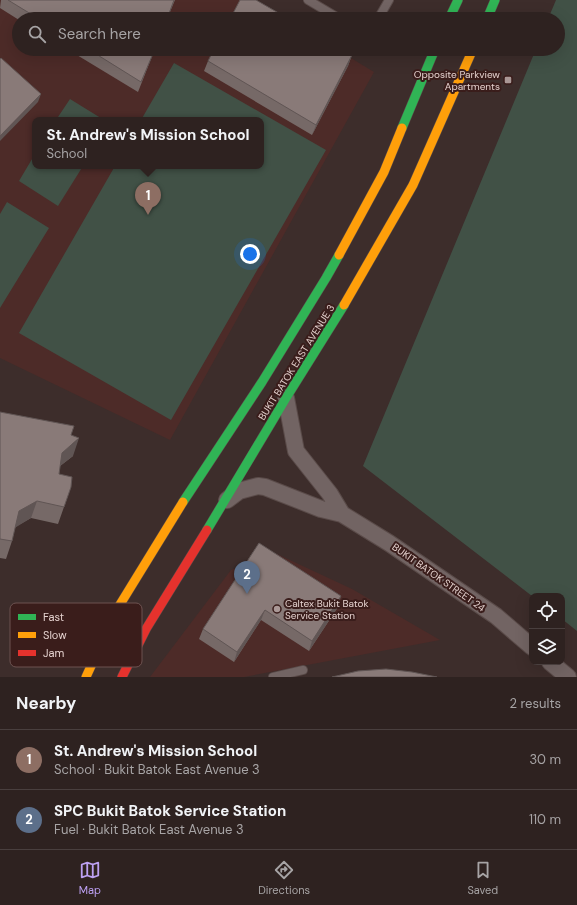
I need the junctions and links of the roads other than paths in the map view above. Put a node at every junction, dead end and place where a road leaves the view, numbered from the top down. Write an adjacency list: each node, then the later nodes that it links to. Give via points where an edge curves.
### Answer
1 (308, 0): 5 (lane)
2 (389, 0): 6 (lane)
3 (458, 0): 7 (main road)
4 (495, 0): 8 (main road)
5 (328, 12)
6 (382, 12)
7 (452, 12)
8 (489, 12)
9 (433, 56): 14 (main road, BUKIT BATOK EAST AVENUE 3, via 384,172 326,278)
10 (470, 56): 11 (main road, BUKIT BATOK EAST AVENUE 3, via 412,185 348,300)
11 (286, 398): 12 (main road, BUKIT BATOK EAST AVENUE 3); 13 (street, BUKIT BATOK STREET 24, via 296,451 330,494)
12 (223, 504): 13 (street, BUKIT BATOK STREET 24, via 239,491 258,486); 15 (main road, BUKIT BATOK EAST AVENUE 3)
13 (342, 514): 16 (street, BUKIT BATOK STREET 24, via 496,616)
14 (121, 603)
15 (142, 637)
16 (529, 644)
17 (554, 665): 24 (street)
18 (91, 667): 21 (main road, BUKIT BATOK EAST AVENUE 3)
19 (127, 667): 22 (main road, BUKIT BATOK EAST AVENUE 3)
20 (303, 670): 23 (lane)
21 (86, 677)
22 (122, 677)
23 (273, 677)
24 (568, 677)

